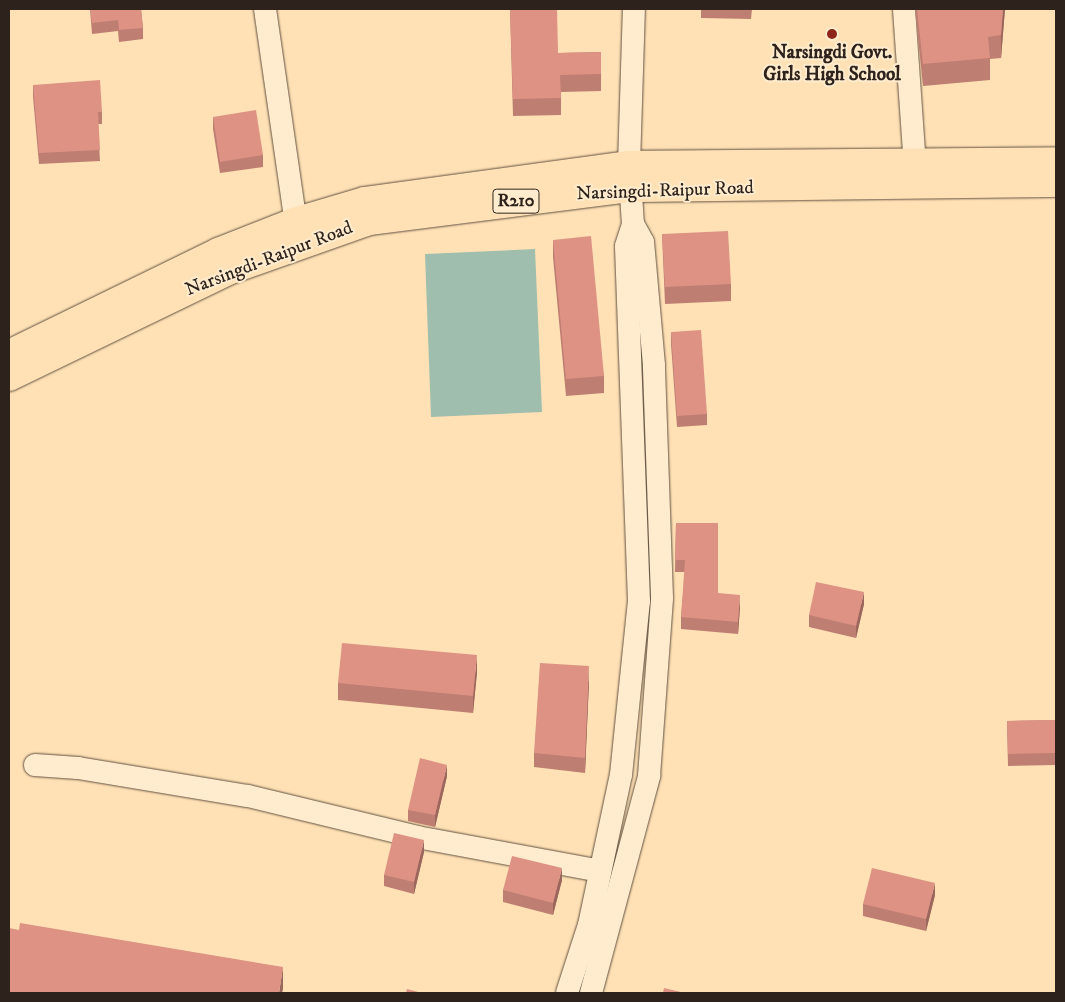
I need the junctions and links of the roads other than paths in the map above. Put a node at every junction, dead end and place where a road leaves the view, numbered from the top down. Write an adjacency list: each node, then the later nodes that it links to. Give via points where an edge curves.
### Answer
1 (265, 9): 9 (street)
2 (634, 9): 6 (street)
3 (904, 9): 5 (street)
4 (1056, 162): 5 (main road, Narsingdi-Raipur Road / R210)
5 (914, 165): 6 (main road, Narsingdi-Raipur Road / R210)
6 (630, 177): 7 (main road, Narsingdi-Raipur Road / R210); 8 (street); 9 (main road, Narsingdi-Raipur Road / R210, via 365,202)
7 (1056, 183)
8 (634, 224): 13 (street, via 626,246 639,601 621,774); 15 (street, via 643,242 654,365 662,598 649,776)
9 (297, 233): 10 (main road, Narsingdi-Raipur Road / R210, via 119,297); 11 (main road, Narsingdi-Raipur Road / R210)
10 (9, 354)
11 (9, 377)
12 (36, 765): 13 (street, via 78,768 248,796 416,837)
13 (600, 871): 14 (street)
14 (566, 993)
15 (591, 993)

